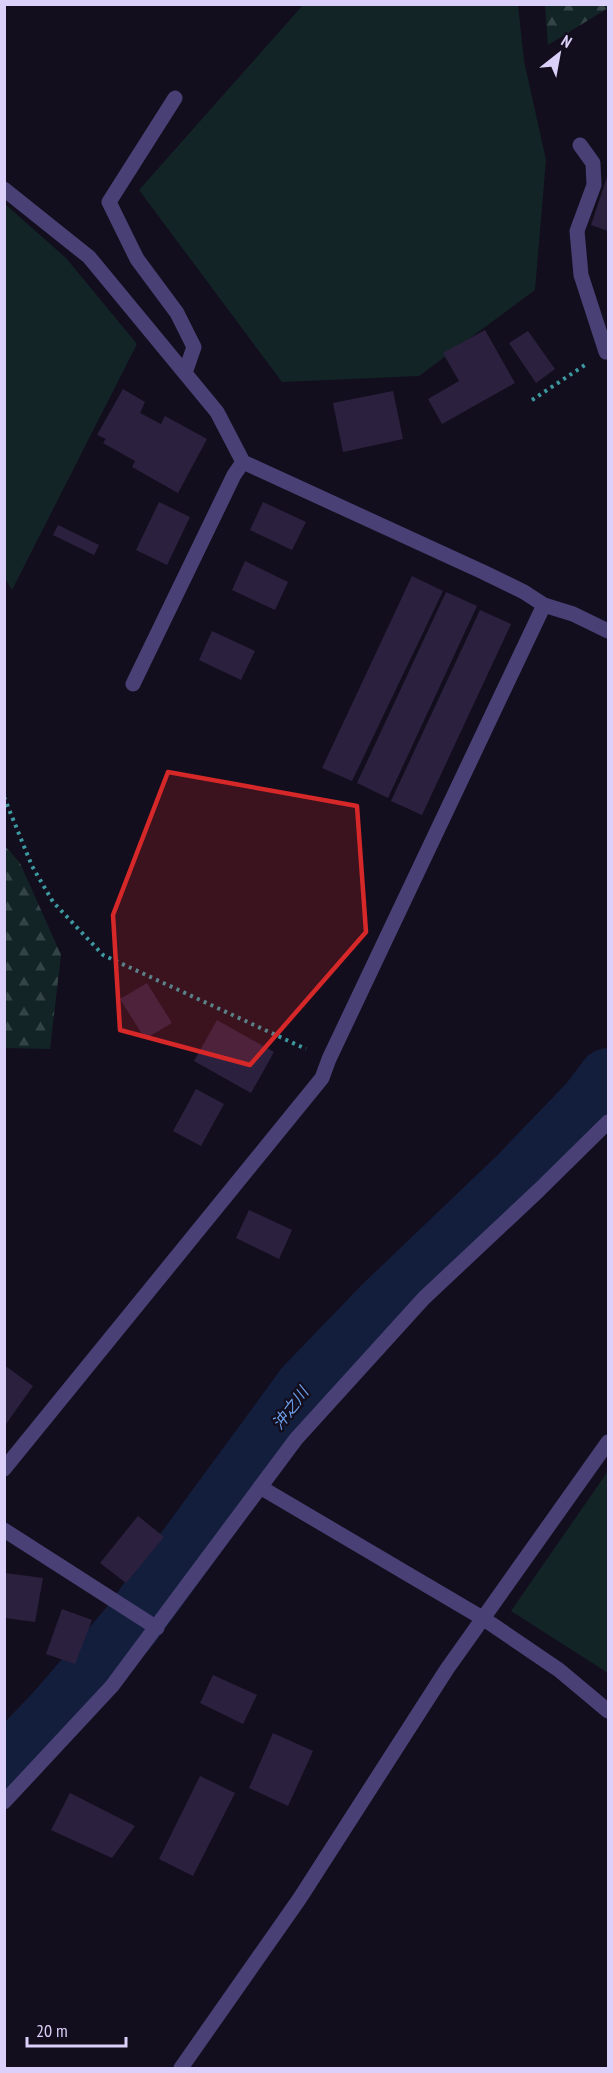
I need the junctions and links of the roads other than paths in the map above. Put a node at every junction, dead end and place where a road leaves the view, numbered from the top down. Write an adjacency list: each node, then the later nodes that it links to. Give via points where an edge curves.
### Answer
1 (175, 98): 5 (street, via 109,202 137,259 177,313 194,347)
2 (580, 145): 4 (street, via 593,163 594,185 577,231 581,275)
3 (4, 189): 5 (street, via 89,257)
4 (606, 352)
5 (185, 373): 6 (street, via 217,412)
6 (243, 462): 7 (street, via 483,572); 9 (street)
7 (544, 605): 8 (street); 12 (street, via 322,1078)
8 (609, 631)
9 (133, 684)
10 (609, 1122): 13 (street, via 424,1298 296,1439)
11 (609, 1442): 15 (street)
12 (4, 1469)
13 (260, 1487): 15 (street); 16 (street)
14 (4, 1530): 16 (street)
15 (484, 1619): 17 (street, via 559,1670); 19 (street, via 447,1669 300,1898)
16 (157, 1628): 18 (street, via 112,1686)
17 (609, 1711)
18 (4, 1802)
19 (181, 2068)

